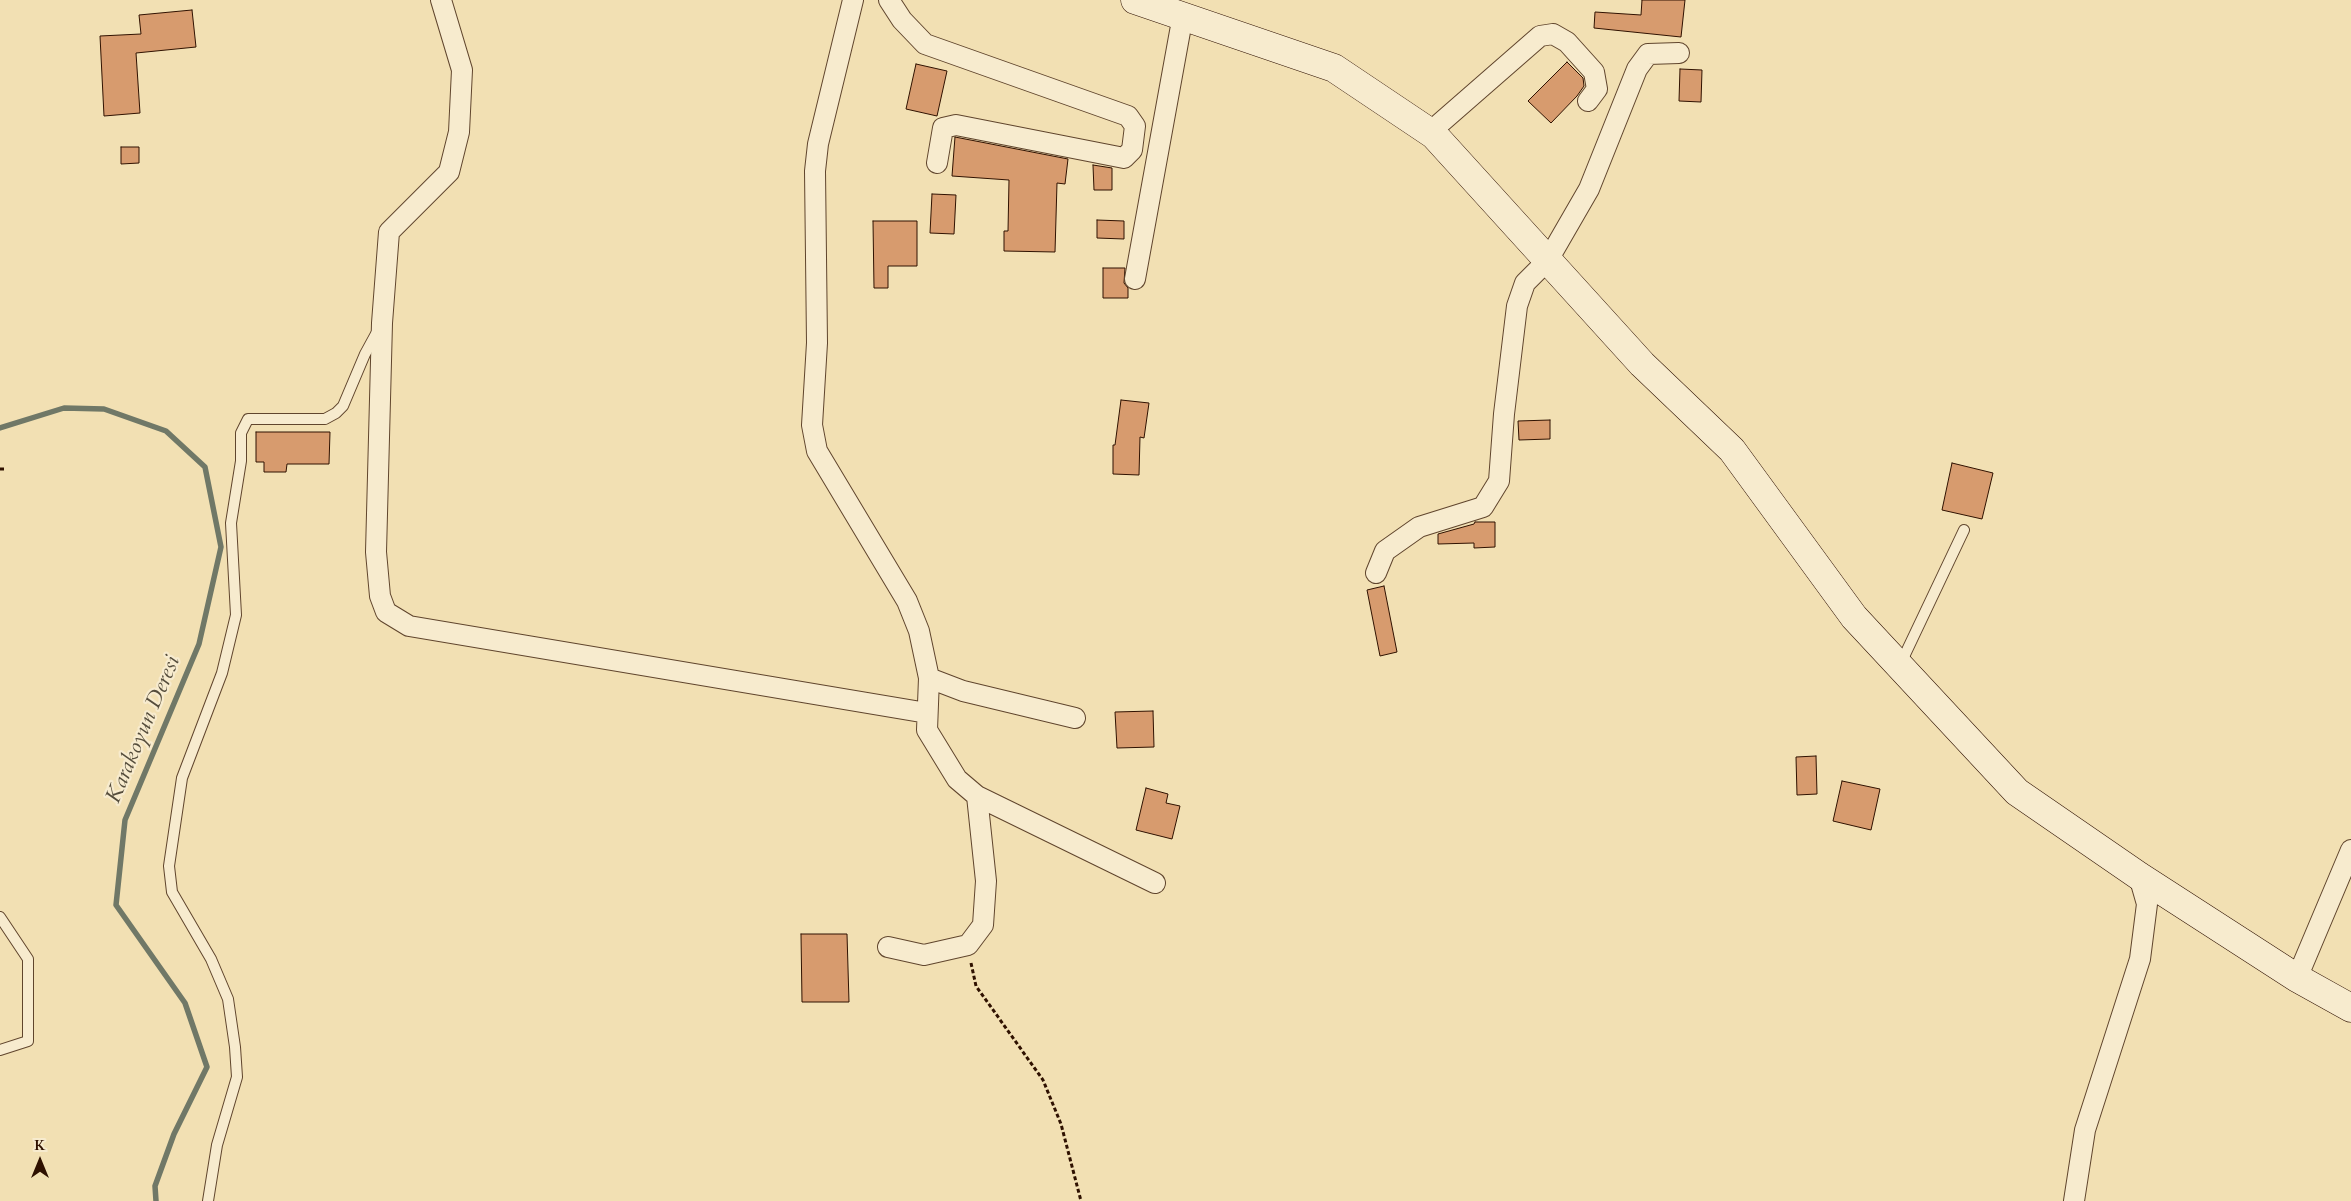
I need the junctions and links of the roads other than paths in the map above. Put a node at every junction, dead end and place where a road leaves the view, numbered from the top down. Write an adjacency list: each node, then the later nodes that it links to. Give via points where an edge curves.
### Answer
1 (441, 0): 12 (street, via 462,70 459,132 449,172 389,232)
2 (853, 0): 16 (street, via 818,144 815,170 817,344 812,424 817,451 907,601 919,632)
3 (888, 0): 9 (street, via 925,44 1128,116 1134,126 1132,150 1124,158 956,125 943,128)
4 (1135, 0): 5 (street)
5 (1183, 15): 8 (street, via 1334,68); 11 (street)
6 (1679, 53): 10 (street, via 1648,54 1637,69 1589,189)
7 (1588, 101): 8 (street, via 1597,89 1594,72 1567,42 1553,34 1540,36)
8 (1430, 132): 10 (street)
9 (937, 163)
10 (1548, 260): 14 (street, via 1525,283 1516,306 1499,481 1483,506 1419,526 1386,551); 15 (street, via 1642,364 1732,450 1854,617)
11 (1134, 279)
12 (382, 323): 17 (street, via 376,552 380,596 386,612 410,626); 28 (lane, via 343,406 336,413 325,419 248,419 241,433 241,461 231,523 236,615 222,673 182,778 169,866 172,892 211,958 228,999 235,1047 237,1078 217,1145)
13 (1964, 530): 15 (lane)
14 (1376, 573)
15 (1900, 666): 21 (street, via 2017,792)
16 (929, 678): 17 (street); 18 (street, via 963,691)
17 (927, 713): 19 (street, via 927,730 957,779)
18 (1075, 718)
19 (977, 796): 22 (street); 24 (street, via 986,881 983,924 968,945 924,955)
20 (2351, 850): 25 (street)
21 (2139, 876): 25 (street); 29 (street, via 2147,904 2140,959 2085,1130)
22 (1155, 883)
23 (0, 918): 27 (lane, via 28,959 28,1041)
24 (888, 947)
25 (2297, 978): 26 (street)
26 (2351, 1008)
27 (0, 1050)
28 (208, 1201)
29 (2074, 1201)

